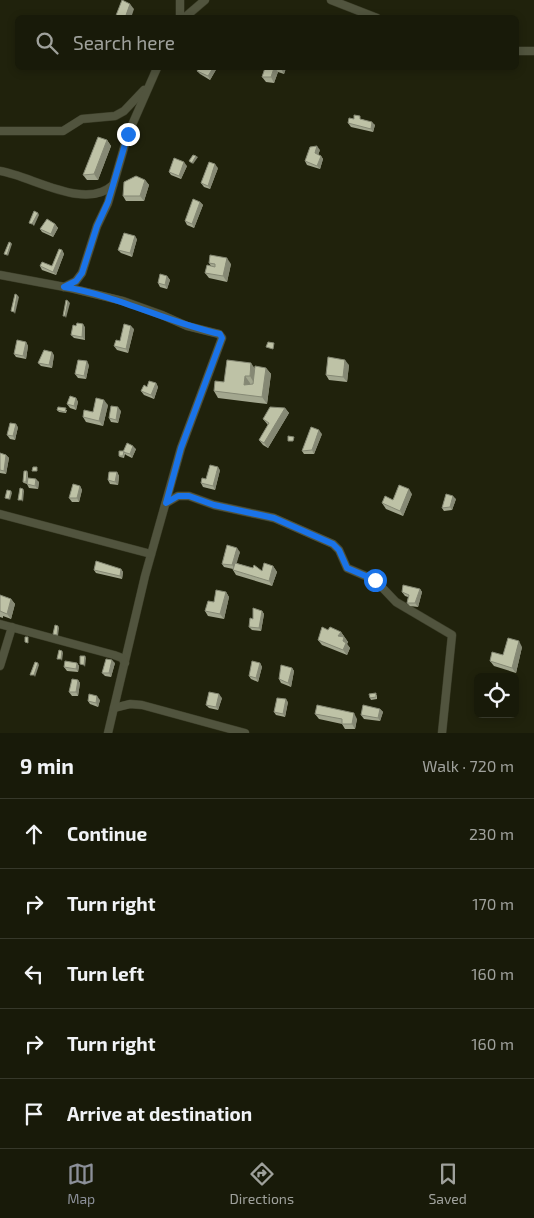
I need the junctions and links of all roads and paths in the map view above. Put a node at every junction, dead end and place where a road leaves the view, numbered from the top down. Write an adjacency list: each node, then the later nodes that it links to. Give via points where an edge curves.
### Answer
1 (180, 0): 4 (street)
2 (204, 0): 5 (street)
3 (331, 0): 6 (street)
4 (182, 15)
5 (186, 15)
6 (369, 15)
7 (519, 51): 8 (street)
8 (534, 51)
9 (156, 70): 10 (street)
10 (147, 88): 11 (street, via 115,116 82,119 62,131); 13 (street, via 128,134)
11 (0, 131)
12 (0, 171): 13 (street, via 68,193 97,194)
13 (113, 185): 15 (street, via 82,273 76,281)
14 (0, 275): 15 (street)
15 (64, 287): 16 (street, via 123,301 186,326 220,334 222,338 181,448)
16 (166, 503): 18 (street); 26 (street, via 178,496 189,496 274,518 311,533 339,550 347,568 380,582 396,602 452,635)
17 (0, 514): 18 (street)
18 (151, 554): 21 (street)
19 (0, 624): 20 (street)
20 (12, 627): 21 (street, via 114,655); 22 (street)
21 (125, 663): 23 (street)
22 (0, 666)
23 (114, 708): 24 (street); 25 (street, via 142,705)
24 (108, 733)
25 (245, 733)
26 (442, 733)

